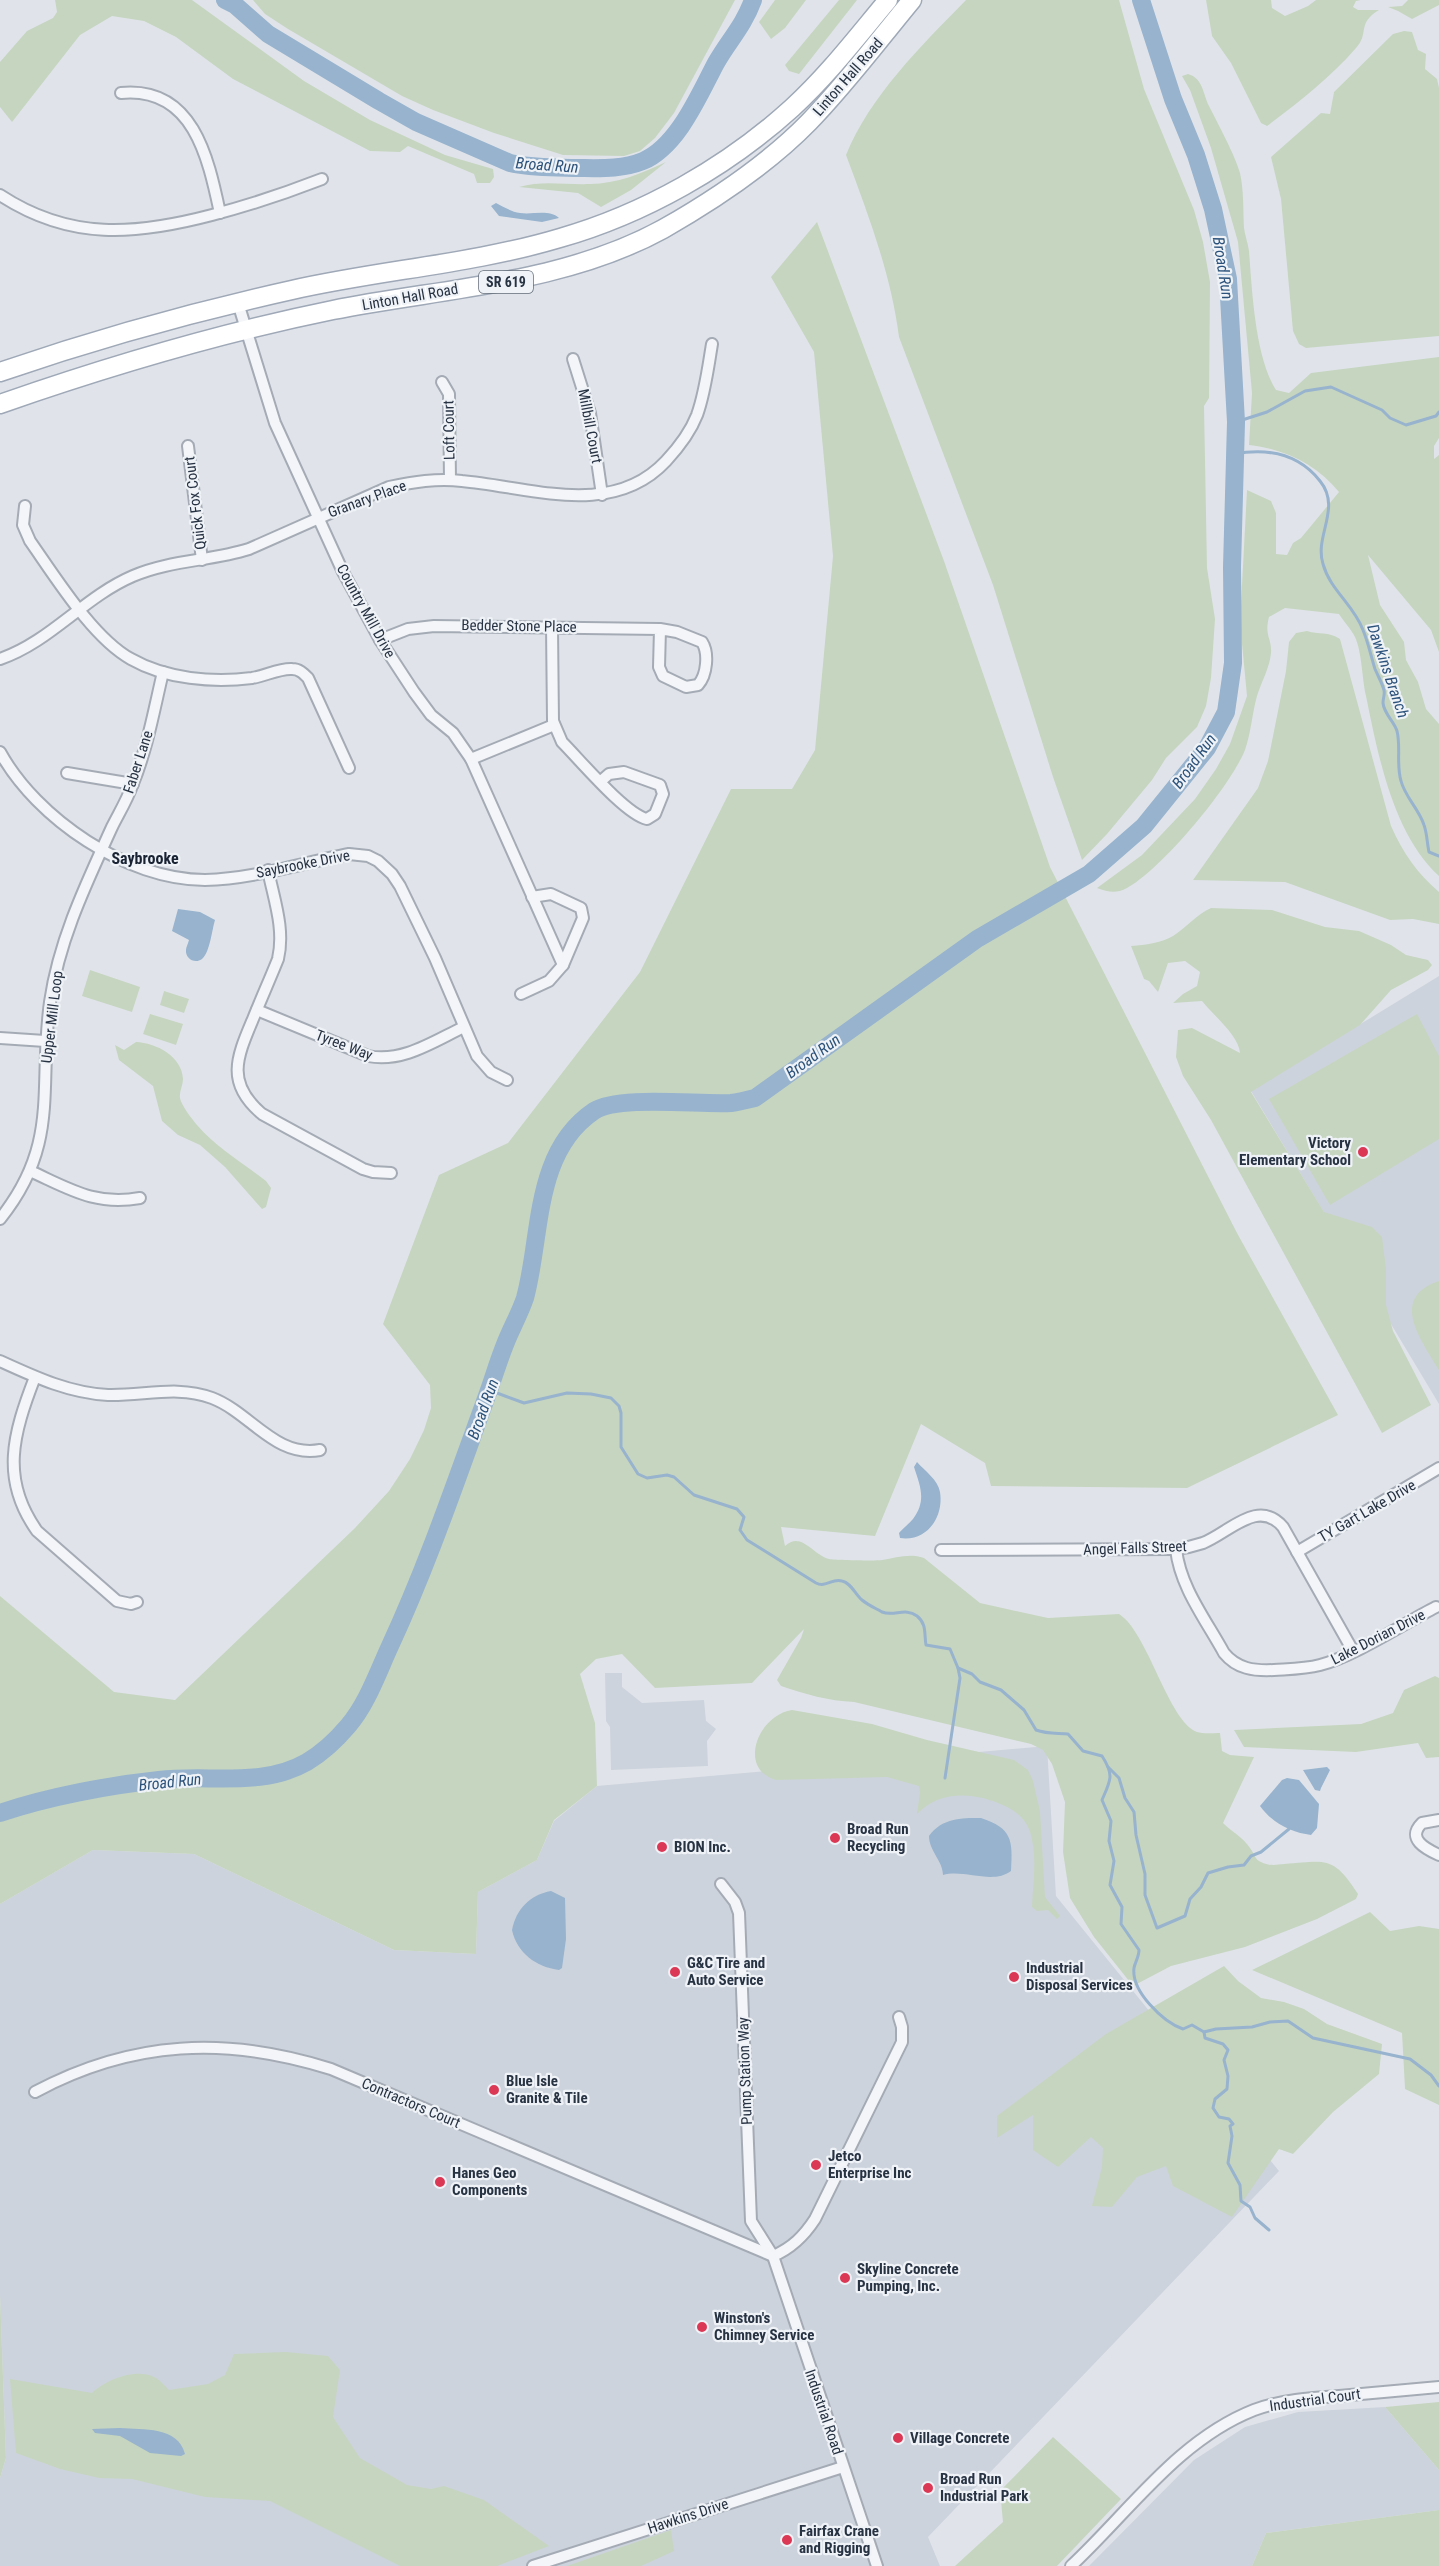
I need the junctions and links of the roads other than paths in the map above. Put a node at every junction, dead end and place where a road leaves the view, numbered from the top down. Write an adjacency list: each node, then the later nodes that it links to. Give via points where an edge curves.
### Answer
1 (888, 0): 7 (main road, Linton Hall Road / SR 619, via 819,81 762,133 719,163 634,210 575,234 514,250)
2 (912, 0): 8 (main road, Linton Hall Road / SR 619, via 807,124 710,201 645,238 519,279 332,310)
3 (121, 93): 6 (street, via 149,93 169,102 191,125 203,148)
4 (322, 178): 6 (street)
5 (0, 195): 6 (street, via 34,214 101,231 147,229)
6 (220, 213)
7 (238, 303): 8 (street, Country Mill Drive); 11 (main road, Linton Hall Road / SR 619, via 122,333)
8 (246, 330): 13 (main road, Linton Hall Road / SR 619, via 66,381); 18 (street, Country Mill Drive, via 275,423)
9 (712, 344): 16 (street, Granary Place, via 703,395 684,440 644,480)
10 (573, 359): 16 (street, Millbill Court, via 590,413)
11 (0, 372)
12 (442, 382): 15 (street, Loft Court, via 449,394)
13 (0, 404)
14 (188, 446): 19 (street, Quick Fox Court)
15 (450, 480): 16 (street, Granary Place, via 559,494); 18 (street, Granary Place, via 389,487)
16 (602, 495)
17 (25, 507): 20 (street, via 26,535)
18 (317, 517): 19 (street, Granary Place, via 249,549); 23 (street, Country Mill Drive)
19 (202, 560): 20 (street, Granary Place, via 134,575)
20 (79, 608): 24 (street, Granary Place, via 29,646); 25 (street, via 96,632 119,652)
21 (552, 627): 22 (street, Bedder Stone Place); 23 (street, Bedder Stone Place, via 422,626); 26 (street)
22 (660, 629): 22 (street, Bedder Stone Place, via 702,642 706,651 704,676 698,685 686,687 663,676 659,667)
23 (380, 640): 28 (street, Country Mill Drive, via 431,715 453,733)
24 (0, 659)
25 (163, 672): 30 (street, via 228,680 289,669 302,672); 33 (street, Faber Lane)
26 (554, 724): 28 (street); 32 (street, via 562,742)
27 (0, 752): 34 (street, Saybrooke Drive)
28 (471, 759): 37 (street, Country Mill Drive)
29 (0, 768): 34 (street, Saybrooke Drive)
30 (349, 768)
31 (68, 773): 33 (street)
32 (601, 782): 32 (street, via 635,815 647,819 655,814 663,794 657,782 624,772 609,774)
33 (133, 784): 35 (street, Faber Lane)
34 (28, 793): 35 (street, Saybrooke Drive)
35 (102, 849): 36 (street, Saybrooke Drive, via 171,877 224,879); 43 (street, Upper Mill Loop, via 75,910 59,960)
36 (268, 870): 40 (street, via 281,946); 41 (street, Saybrooke Drive, via 349,854 368,856 381,863 400,886)
37 (532, 897): 38 (street, Country Mill Drive); 38 (street, via 551,894 581,908 583,918)
38 (563, 965): 39 (street, via 549,981)
39 (521, 994)
40 (257, 1010): 41 (street, Tyree Way, via 379,1058 408,1054); 46 (street, via 237,1063 241,1089 253,1107 363,1169)
41 (464, 1027): 44 (street, Saybrooke Drive, via 483,1065)
42 (0, 1038): 43 (street)
43 (45, 1041): 45 (street, Upper Mill Loop, via 45,1113)
44 (507, 1080)
45 (30, 1171): 47 (street, via 92,1198); 48 (street, Upper Mill Loop)
46 (391, 1173)
47 (140, 1198)
48 (0, 1218)
49 (0, 1361): 50 (street)
50 (35, 1377): 51 (street, via 97,1394 162,1390 195,1393 224,1404 282,1445 302,1451); 56 (street, via 10,1442 7,1467 12,1496 37,1532 117,1601)
51 (320, 1450)
52 (1438, 1469): 55 (street, TY Gart Lake Drive)
53 (1176, 1549): 54 (street, Angel Falls Street); 55 (street, Angel Falls Street, via 1205,1543 1261,1515 1276,1520); 58 (street, Lake Dorian Drive, via 1183,1579 1224,1653 1239,1666 1263,1670 1313,1667)
54 (942, 1550)
55 (1297, 1552): 58 (street, Angel Falls Street)
56 (137, 1602)
57 (1436, 1606): 58 (street, Lake Dorian Drive)
58 (1353, 1651)
59 (1439, 1820): 60 (street, via 1422,1823 1416,1836 1420,1845)
60 (1439, 1855)
61 (721, 1884): 64 (street, Pump Station Way, via 739,1913 750,2213 753,2227)
62 (899, 2017): 64 (street, via 903,2034 900,2047 815,2219 799,2241)
63 (35, 2092): 64 (street, Contractors Court, via 86,2068 152,2051 208,2047 281,2055 331,2069)
64 (772, 2256): 66 (street, Industrial Road)
65 (1439, 2387): 69 (street, Industrial Court, via 1300,2399 1239,2417 1174,2461)
66 (843, 2467): 67 (street, Hawkins Drive); 68 (street, Industrial Road)
67 (533, 2566)
68 (877, 2566)
69 (1071, 2566)

